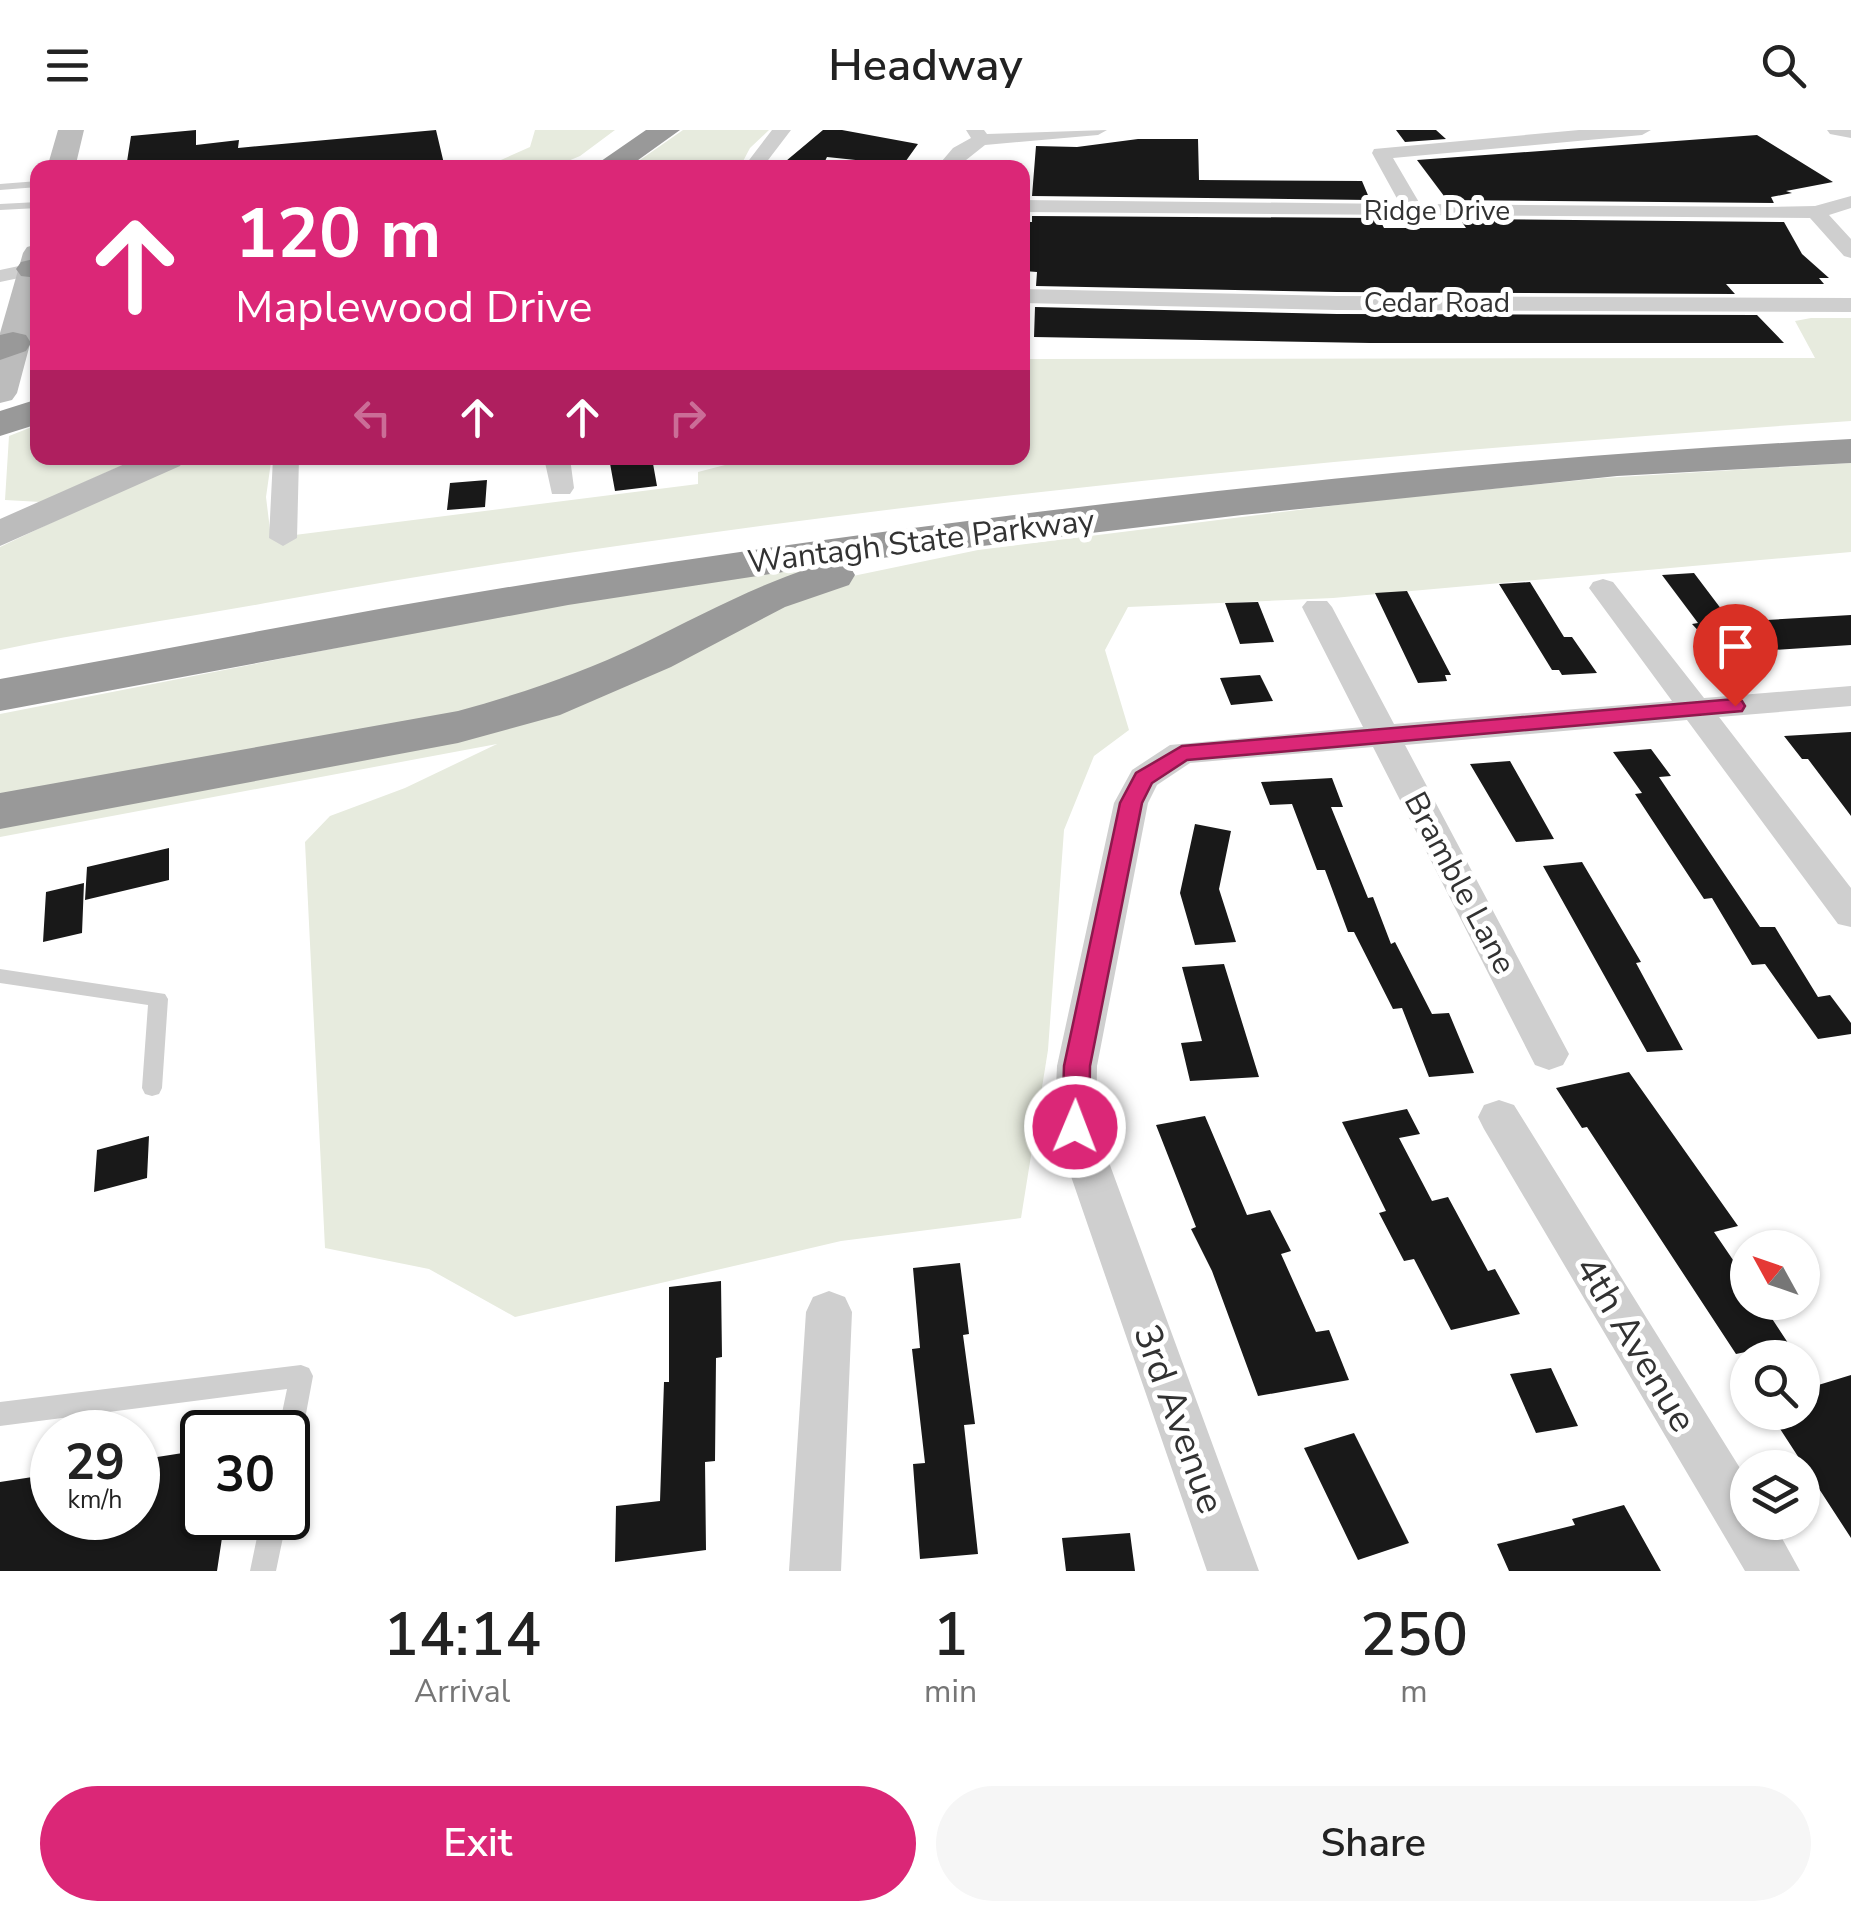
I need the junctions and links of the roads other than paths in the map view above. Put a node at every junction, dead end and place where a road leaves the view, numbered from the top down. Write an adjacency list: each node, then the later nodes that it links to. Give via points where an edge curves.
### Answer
1 (71, 130): 10 (main road)
2 (638, 130): 11 (highway)
3 (666, 130): 12 (highway)
4 (782, 130): 13 (street)
5 (1098, 130): 9 (street)
6 (1642, 130): 21 (street, via 1381,153)
7 (1836, 130): 8 (street)
8 (1851, 133)
9 (978, 135): 14 (street)
10 (63, 160)
11 (591, 160)
12 (619, 160)
13 (758, 160)
14 (952, 160)
15 (30, 185): 16 (lane)
16 (0, 187)
17 (1851, 202): 22 (street, Ridge Drive)
18 (30, 206): 20 (lane)
19 (1030, 206): 21 (street, Ridge Drive)
20 (0, 208)
21 (1414, 211): 22 (street, Ridge Drive)
22 (1816, 212): 23 (street)
23 (1851, 252)
24 (30, 265): 25 (street)
25 (0, 276)
26 (30, 280): 29 (main road)
27 (1030, 296): 28 (street, Cedar Road)
28 (1851, 306)
29 (6, 346): 30 (main road)
30 (0, 393)
31 (30, 398): 32 (highway)
32 (0, 408)
33 (30, 414): 34 (highway)
34 (0, 424)
35 (1851, 432): 48 (highway, Wantagh State Parkway, via 1377,468 748,535 199,626)
36 (1851, 450): 41 (highway, Wantagh State Parkway, via 1617,464)
37 (152, 465): 42 (main road)
38 (286, 465): 45 (street)
39 (559, 465): 40 (street)
40 (561, 488)
41 (1242, 502): 48 (highway, Wantagh State Parkway, via 900,541); 52 (highway, via 851,568 769,596 654,658 542,704 458,728)
42 (59, 508): 43 (main road); 44 (main road)
43 (0, 518)
44 (0, 534)
45 (283, 538)
46 (1603, 588): 50 (street)
47 (1316, 607): 51 (street, Bramble Lane)
48 (6, 682)
49 (1851, 696): 50 (street, 3rd Avenue)
50 (1696, 710): 51 (street, 3rd Avenue); 53 (street)
51 (1384, 736): 55 (street, Bramble Lane); 64 (street, 3rd Avenue, via 1182,753 1144,778 1131,803 1077,1066 1075,1127)
52 (0, 811)
53 (1851, 914)
54 (0, 976): 56 (lane, via 158,1000)
55 (1549, 1054)
56 (152, 1088)
57 (1499, 1117): 65 (street, 4th Avenue)
58 (829, 1312): 63 (street)
59 (295, 1410): 60 (lane, via 301,1376)
60 (0, 1414)
61 (270, 1540): 62 (lane)
62 (264, 1571)
63 (816, 1571)
64 (1234, 1571)
65 (1774, 1571)

